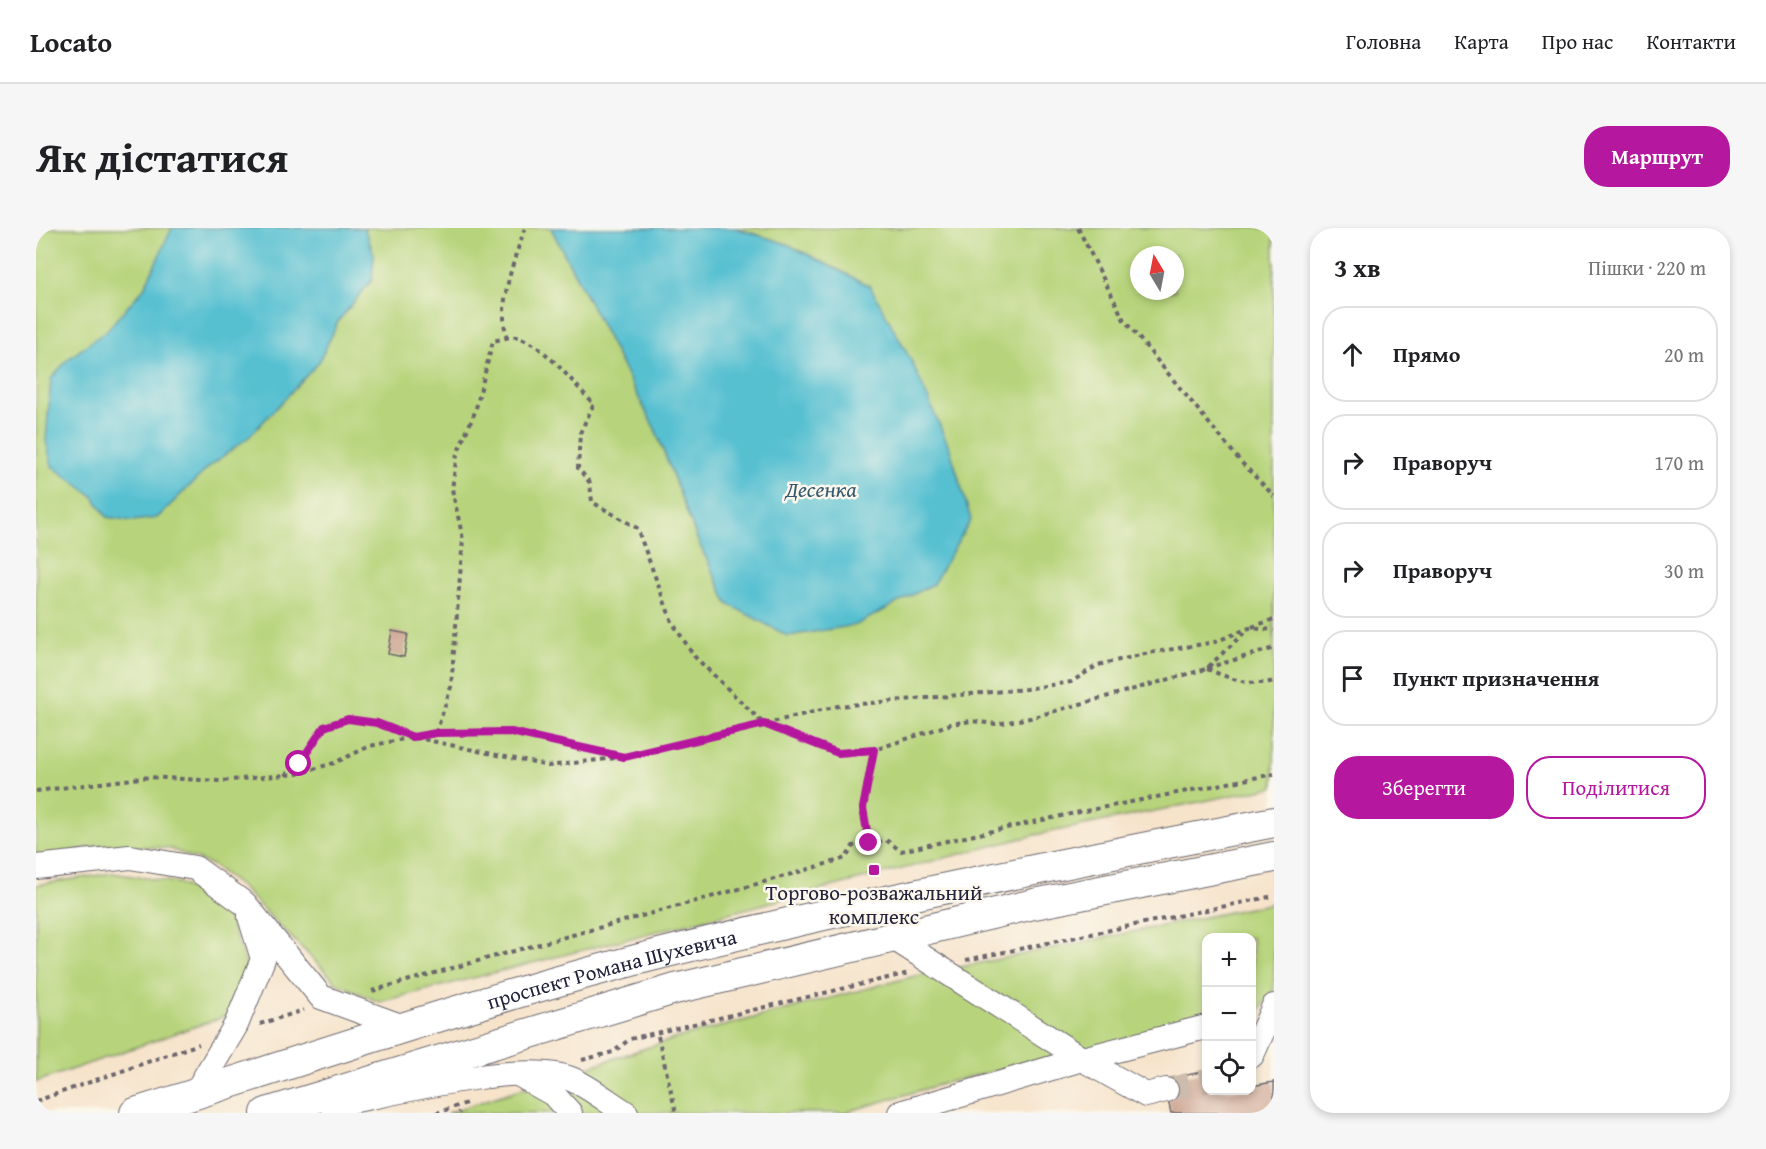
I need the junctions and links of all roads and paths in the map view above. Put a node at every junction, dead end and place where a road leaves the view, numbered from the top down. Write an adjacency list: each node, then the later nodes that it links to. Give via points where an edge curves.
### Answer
1 (525, 228): 3 (path, via 510,272 503,326)
2 (1078, 228): 4 (path, via 1124,320 1241,462)
3 (507, 338): 11 (path, via 516,337 551,356 594,404 580,433 578,468 590,483 592,502 637,528 672,622 694,656); 12 (path, via 493,341 475,412 458,454 452,489 463,539 450,687)
4 (1274, 496)
5 (1274, 619): 6 (path)
6 (1249, 628): 7 (path); 9 (path); 11 (path, via 1215,642 1098,665 1071,682 838,706)
7 (1274, 630)
8 (1274, 648): 9 (path)
9 (1206, 669): 10 (path, via 1245,682); 14 (path, via 1030,718 996,724 951,724)
10 (1274, 681)
11 (764, 724): 14 (path, via 838,753); 15 (path)
12 (436, 733): 13 (path); 15 (path, via 511,732)
13 (413, 737): 15 (path, via 548,766); 17 (path, via 370,746 334,763); 17 (path, via 377,723 348,719 324,727 299,764)
14 (874, 750): 20 (path, via 863,808)
15 (624, 757)
16 (1274, 774): 20 (path, via 901,851 886,840)
17 (284, 776): 18 (path, via 220,781 149,777)
18 (36, 791)
19 (1274, 822): 29 (main road, проспект Романа Шухевича, via 897,899 668,952)
20 (870, 846): 27 (path, via 852,846 846,858 740,890)
21 (1274, 856): 25 (main road, проспект Романа Шухевича)
22 (36, 867): 24 (lane, via 130,857 184,866 195,868)
23 (1274, 896): 26 (path)
24 (245, 904): 27 (lane, via 321,997); 31 (lane, via 262,959)
25 (892, 937): 26 (lane); 43 (main road, проспект Романа Шухевича, via 675,989)
26 (937, 966): 34 (lane); 35 (path, via 630,1039 613,1052)
27 (330, 1002): 29 (lane); 31 (path)
28 (1266, 1010): 33 (lane)
29 (406, 1028): 38 (main road, проспект Романа Шухевича)
30 (1202, 1028): 34 (lane)
31 (232, 1032): 38 (lane); 40 (path)
32 (658, 1036): 48 (path)
33 (1256, 1041)
34 (1082, 1059): 37 (lane, via 1146,1095); 41 (lane)
35 (576, 1061)
36 (516, 1073): 44 (lane); 46 (lane, via 553,1094); 47 (lane, via 549,1073 571,1079)
37 (1166, 1090)
38 (195, 1094): 42 (main road, проспект Романа Шухевича)
39 (481, 1099): 45 (path)
40 (36, 1101)
41 (953, 1105): 49 (lane)
42 (135, 1113)
43 (266, 1113)
44 (285, 1113)
45 (436, 1113)
46 (570, 1113)
47 (626, 1113)
48 (676, 1113)
49 (900, 1113)

